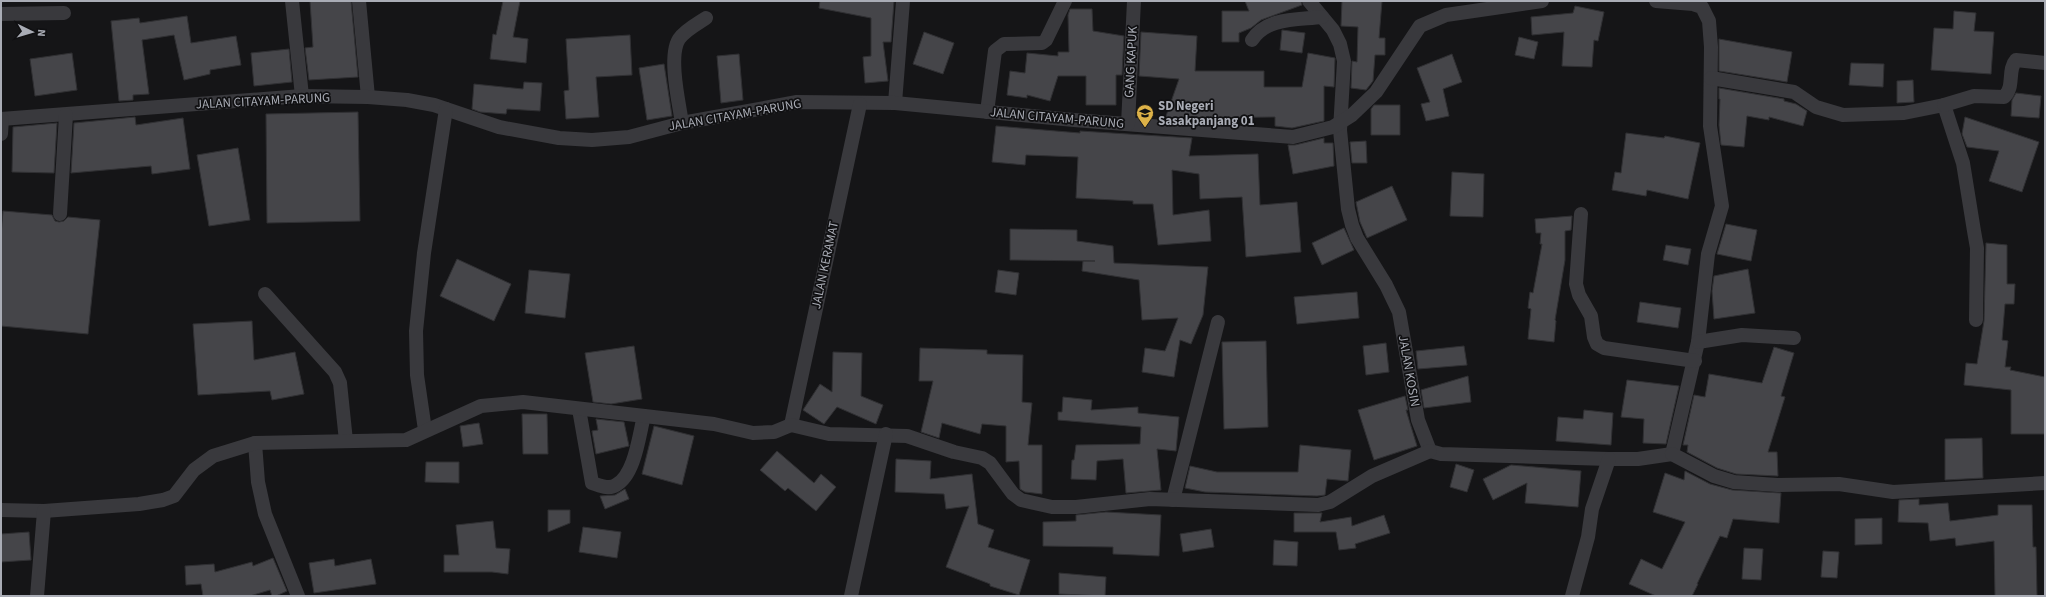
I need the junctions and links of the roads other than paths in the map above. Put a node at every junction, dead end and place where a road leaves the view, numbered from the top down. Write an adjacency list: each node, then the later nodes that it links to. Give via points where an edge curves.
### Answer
1 (292, 1): 16 (street)
2 (359, 1): 17 (street)
3 (903, 1): 19 (street)
4 (1065, 1): 22 (street, via 1046,40 1042,43 1004,44 995,50)
5 (1134, 1): 27 (street, GANG KAPUK)
6 (1309, 1): 11 (street, JALAN KOSIN)
7 (1542, 1): 26 (street, JALAN CITAYAM-PARUNG, via 1446,15 1420,26 1376,92 1352,116)
8 (1656, 1): 15 (street, via 1702,7 1710,32)
9 (64, 13): 10 (street)
10 (1, 14)
11 (1322, 17): 13 (street, via 1274,23 1257,33); 26 (street, JALAN KOSIN, via 1333,30 1344,60)
12 (706, 18): 25 (street, via 678,39 675,52)
13 (1252, 40)
14 (2045, 63): 20 (street, via 2016,60 2012,66 2009,90 2004,97 1974,96)
15 (1710, 78): 20 (street, via 1794,92 1816,107 1843,115 1904,113); 35 (street, via 1710,126 1722,206 1708,254)
16 (302, 96): 17 (street, JALAN CITAYAM-PARUNG); 23 (street, JALAN CITAYAM-PARUNG)
17 (368, 97): 21 (street, JALAN CITAYAM-PARUNG, via 407,100)
18 (860, 104): 19 (street, JALAN CITAYAM-PARUNG); 25 (street, JALAN CITAYAM-PARUNG, via 797,102); 39 (street, JALAN KERAMAT)
19 (895, 104): 22 (street, JALAN CITAYAM-PARUNG)
20 (1944, 105): 32 (street, via 1963,163 1974,231)
21 (446, 109): 25 (street, JALAN CITAYAM-PARUNG, via 499,127 579,140 629,137); 40 (street, via 425,245 416,330 417,375)
22 (987, 112): 27 (street, JALAN CITAYAM-PARUNG)
23 (66, 115): 24 (street, JALAN CITAYAM-PARUNG); 29 (street)
24 (1, 119): 28 (street)
25 (682, 123)
26 (1341, 123): 27 (street, JALAN CITAYAM-PARUNG, via 1293,137); 44 (street, JALAN KOSIN, via 1348,209 1352,225 1399,312 1418,420)
27 (1128, 124)
28 (1, 134)
29 (60, 214)
30 (1581, 214): 36 (street, via 1576,284 1591,316 1597,344 1604,348)
31 (265, 294): 42 (street, via 335,372 340,383)
32 (1976, 320)
33 (1218, 322): 48 (street)
34 (1794, 338): 35 (street, via 1742,335)
35 (1698, 342): 36 (street)
36 (1695, 361): 45 (street)
37 (579, 409): 38 (street); 38 (street, via 592,483 603,487 616,486 628,474); 40 (street, via 523,402 481,406)
38 (644, 416): 39 (street, via 714,424 753,433 774,432)
39 (791, 425): 41 (street, via 829,434)
40 (425, 430): 42 (street, via 406,440)
41 (886, 434): 48 (street, via 907,436 954,452 982,458 990,463 1020,500 1038,505 1076,507 1150,499); 53 (street)
42 (346, 441): 43 (street)
43 (255, 443): 50 (street, via 212,456 194,470 174,496 163,500); 52 (street, via 258,482 265,514)
44 (1430, 451): 46 (street, via 1441,454); 48 (street, via 1372,476 1330,502 1318,505)
45 (1672, 454): 46 (street, via 1638,459); 47 (street, via 1714,476 1734,482 1839,484 1893,492)
46 (1609, 459): 54 (street, via 1592,509 1588,537)
47 (2045, 483)
48 (1173, 500)
49 (1, 510): 50 (street)
50 (44, 511): 51 (street)
51 (37, 596)
52 (298, 596)
53 (851, 596)
54 (1572, 596)

